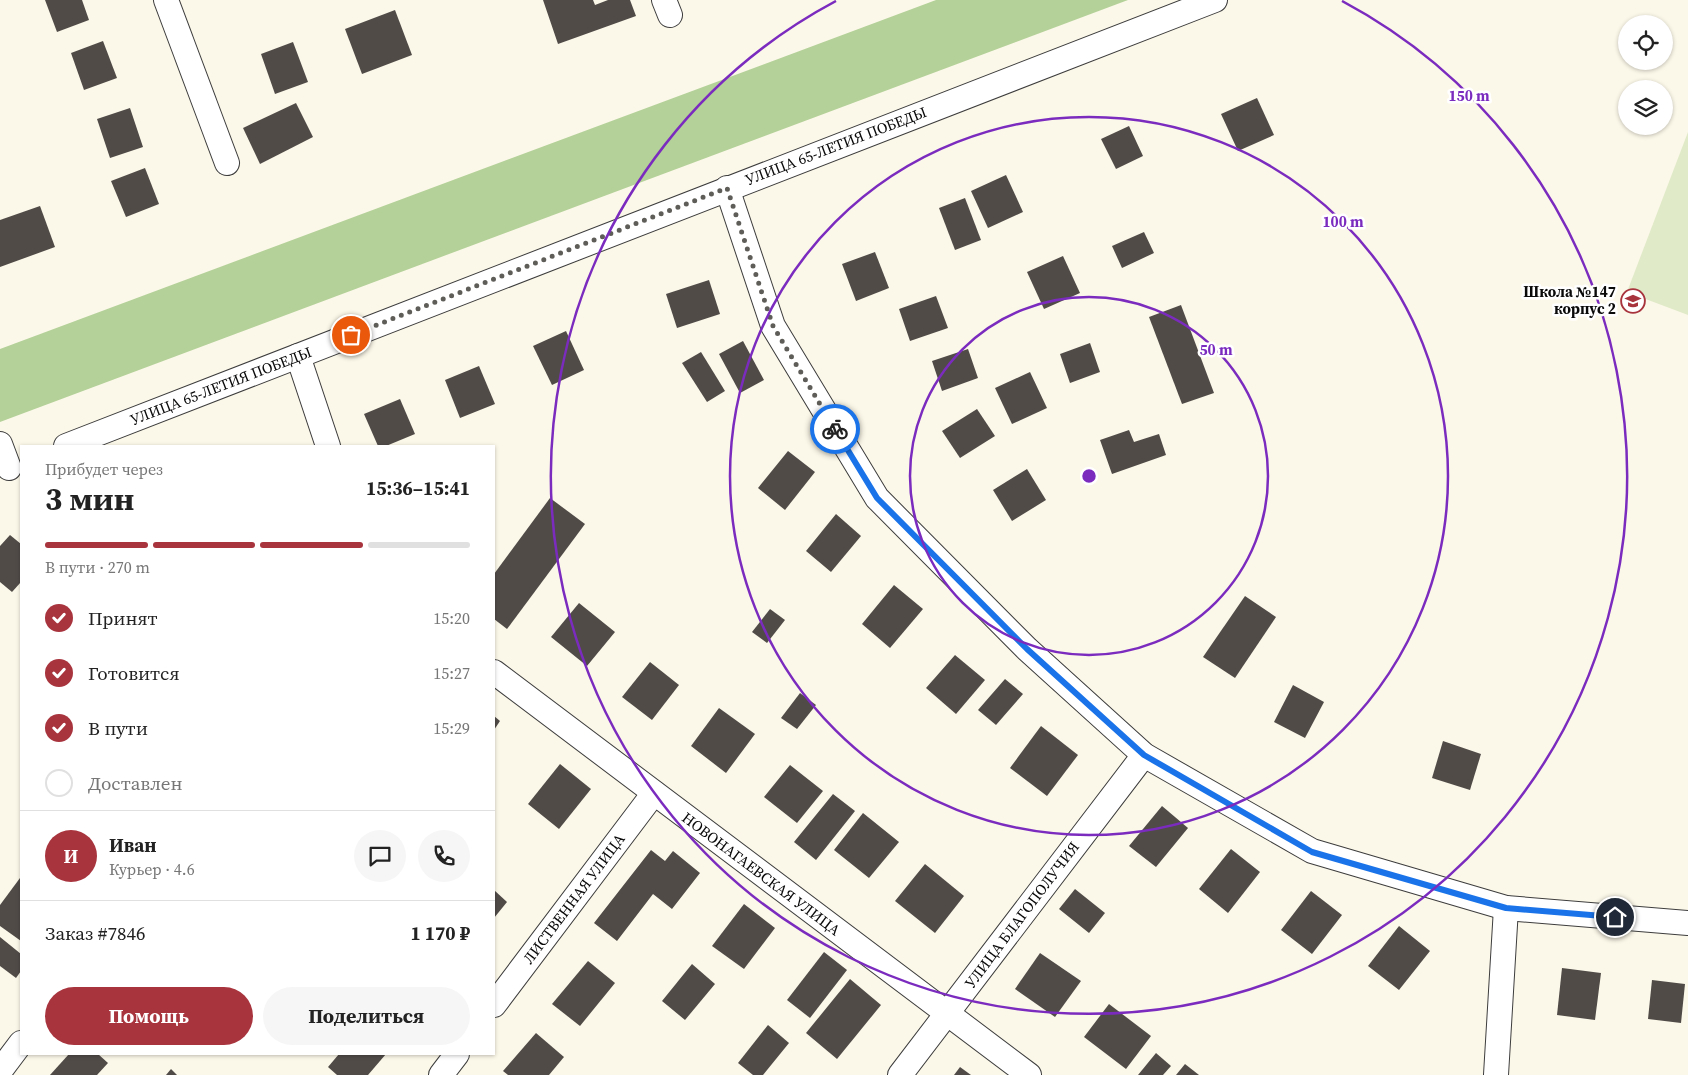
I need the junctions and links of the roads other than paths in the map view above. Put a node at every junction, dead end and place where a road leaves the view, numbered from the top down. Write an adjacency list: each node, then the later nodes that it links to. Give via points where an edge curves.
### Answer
1 (166, 0): 3 (street)
2 (1215, 0): 4 (street, УЛИЦА 65-ЛЕТИЯ ПОБЕДЫ)
3 (227, 163)
4 (727, 188): 5 (street, УЛИЦА 65-ЛЕТИЯ ПОБЕДЫ); 11 (street, via 773,326 877,498 1027,649)
5 (298, 356): 7 (street, УЛИЦА 65-ЛЕТИЯ ПОБЕДЫ); 8 (street)
6 (0, 444): 9 (street)
7 (69, 445)
8 (328, 445)
9 (10, 468)
10 (495, 673): 12 (street, НОВОНАГАЕВСКАЯ УЛИЦА)
11 (1144, 755): 13 (street, via 1312,852); 16 (street, УЛИЦА БЛАГОПОЛУЧИЯ)
12 (654, 793): 15 (street, ЛИСТВЕННАЯ УЛИЦА); 16 (street, НОВОНАГАЕВСКАЯ УЛИЦА)
13 (1506, 908): 14 (street); 23 (street)
14 (1688, 923)
15 (495, 1004)
16 (947, 1013): 21 (street, УЛИЦА БЛАГОПОЛУЧИЯ); 22 (street, НОВОНАГАЕВСКАЯ УЛИЦА)
17 (20, 1045): 19 (street)
18 (456, 1055): 20 (street)
19 (0, 1071)
20 (441, 1075)
21 (900, 1075)
22 (1029, 1075)
23 (1496, 1075)

